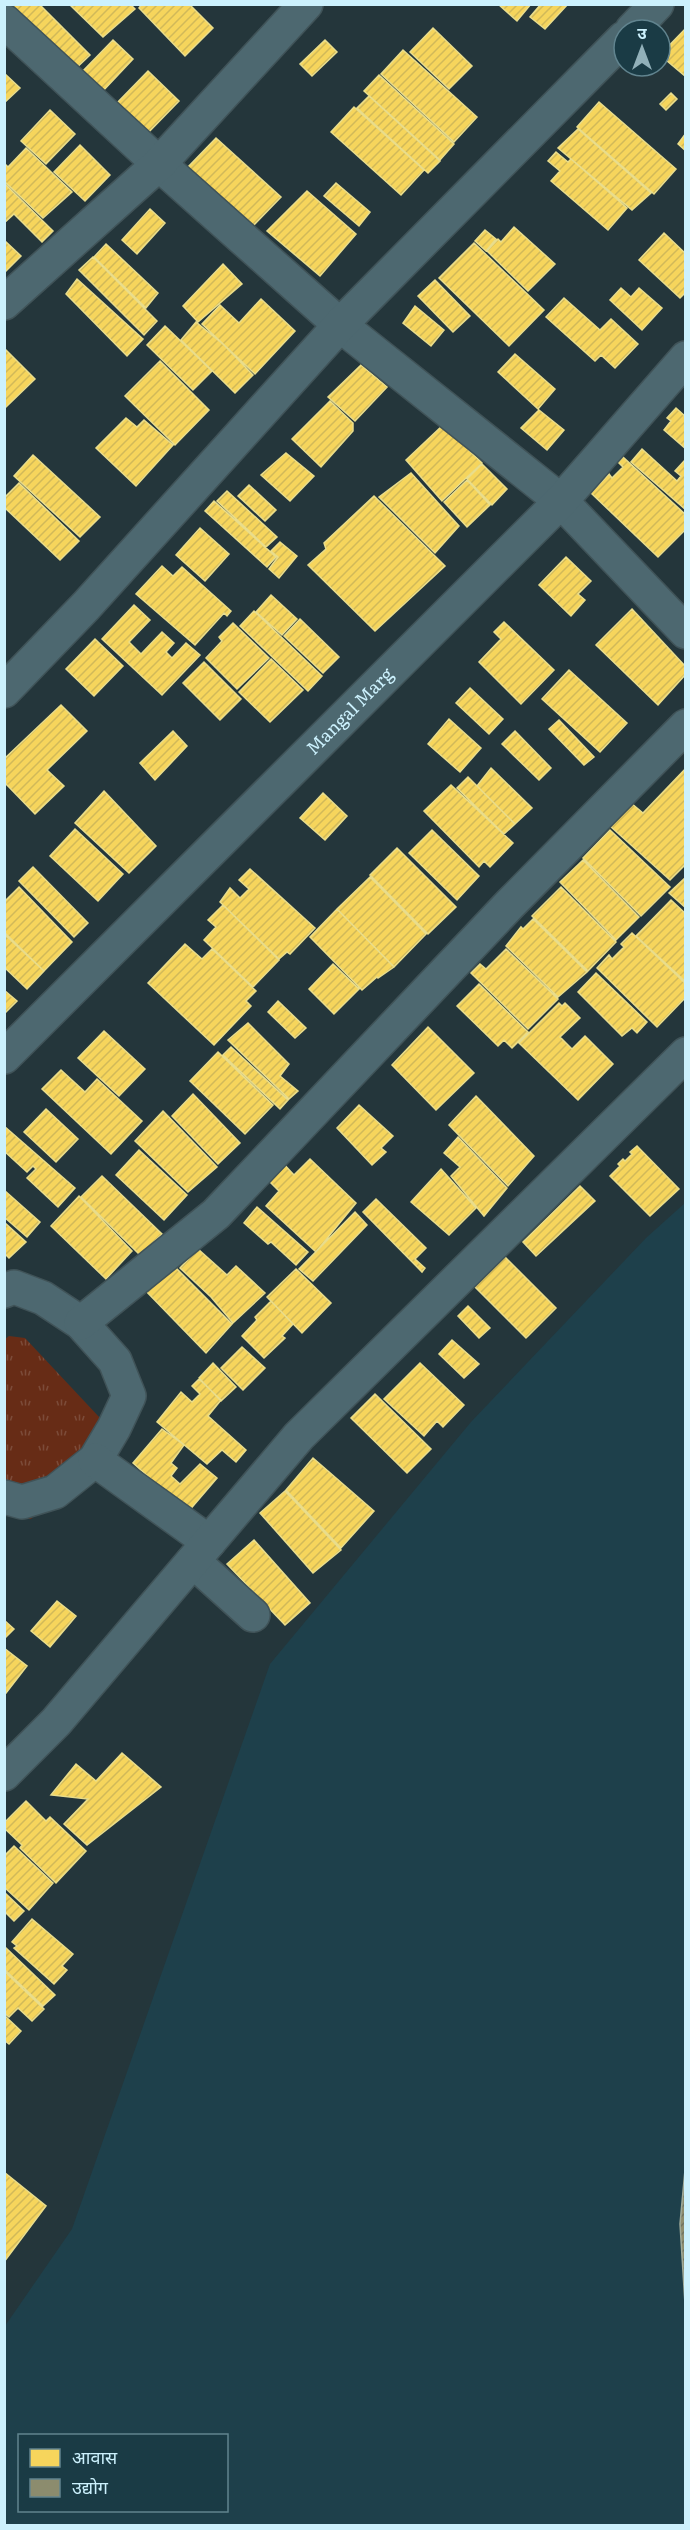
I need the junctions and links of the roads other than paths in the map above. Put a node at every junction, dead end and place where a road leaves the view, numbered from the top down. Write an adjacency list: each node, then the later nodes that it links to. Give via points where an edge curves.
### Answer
1 (306, 4): 6 (street)
2 (657, 4): 3 (street)
3 (644, 18)
4 (4, 21): 6 (street)
5 (612, 50): 8 (street)
6 (159, 164): 7 (street); 8 (street)
7 (4, 303)
8 (340, 325): 10 (street); 12 (street)
9 (686, 358): 10 (street, Mangal Marg)
10 (561, 501): 11 (street); 15 (street, Mangal Marg)
11 (686, 632)
12 (4, 691)
13 (686, 726): 17 (street, via 510,904 216,1214)
14 (686, 1054): 20 (street, via 299,1436)
15 (4, 1057)
16 (4, 1291): 17 (street, via 14,1287 43,1298)
17 (81, 1323): 18 (street, via 115,1361 129,1396)
18 (95, 1460): 19 (street, via 55,1492 22,1502); 20 (street)
19 (4, 1497)
20 (201, 1552): 21 (street); 22 (street, via 56,1722)
21 (253, 1615)
22 (4, 1774)

